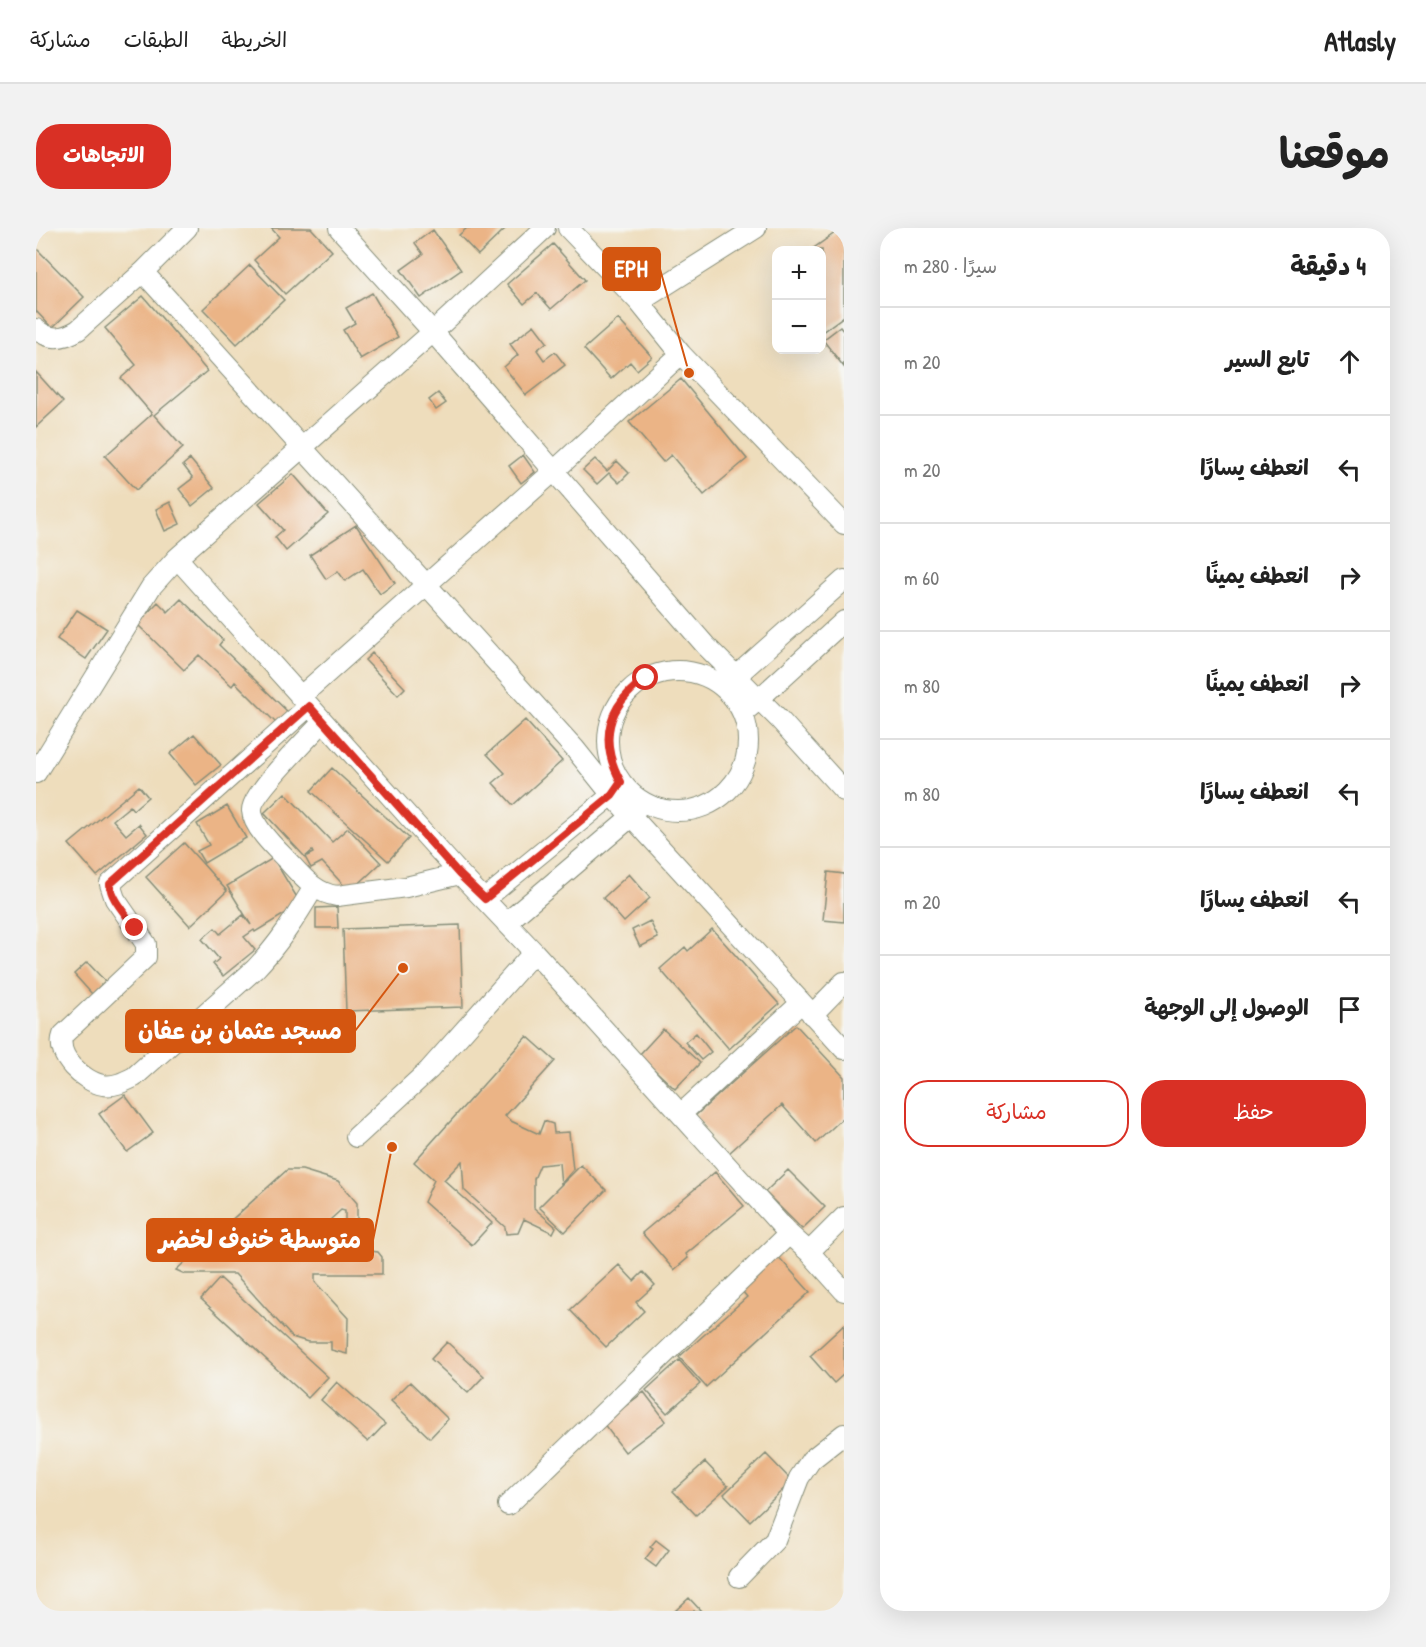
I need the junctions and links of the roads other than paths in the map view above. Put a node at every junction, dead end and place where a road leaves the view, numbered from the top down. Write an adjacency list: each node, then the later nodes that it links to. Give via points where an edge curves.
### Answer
1 (187, 228): 6 (street)
2 (339, 228): 9 (street)
3 (545, 228): 9 (street)
4 (567, 228): 7 (street)
5 (756, 228): 7 (street)
6 (143, 272): 8 (street, via 69,336 53,338); 11 (street)
7 (639, 302): 10 (street)
8 (36, 329)
9 (433, 333): 11 (street); 12 (street)
10 (681, 354): 12 (street); 13 (street)
11 (301, 448): 14 (street); 16 (street)
12 (553, 472): 16 (street); 18 (street, via 706,646)
13 (844, 524)
14 (177, 558): 19 (street); 22 (street, via 151,587)
15 (844, 580): 18 (street)
16 (426, 584): 19 (street); 23 (street, via 575,749)
17 (844, 621): 20 (street)
18 (729, 682): 20 (street); 23 (street, via 686,671 666,672 646,678 630,690 617,706 610,724 608,744)
19 (305, 701): 21 (street); 27 (street, via 110,884 115,899 146,944 146,957 63,1035 61,1045 66,1057 86,1078 98,1084 115,1085 134,1077 270,954)
20 (752, 706): 24 (street, via 779,720); 25 (street, via 745,762 726,792 694,809)
21 (323, 722): 26 (street); 27 (street, via 251,808 253,818 270,842)
22 (36, 773)
23 (617, 788): 25 (street); 28 (street)
24 (844, 791)
25 (637, 808): 29 (street); 32 (street)
26 (459, 874): 27 (street, via 406,887 337,896); 28 (street)
27 (314, 887)
28 (485, 899): 29 (street)
29 (506, 923): 30 (street)
30 (534, 952): 34 (street); 35 (street, via 429,1070)
31 (844, 982): 32 (street)
32 (807, 1009): 33 (street); 34 (street)
33 (844, 1048)
34 (681, 1114): 37 (street)
35 (356, 1137)
36 (844, 1217): 38 (street)
37 (789, 1234): 38 (street); 41 (street)
38 (809, 1252): 39 (street)
39 (844, 1291)
40 (844, 1434): 42 (street, via 811,1461 799,1478 775,1540)
41 (508, 1505)
42 (739, 1576)

